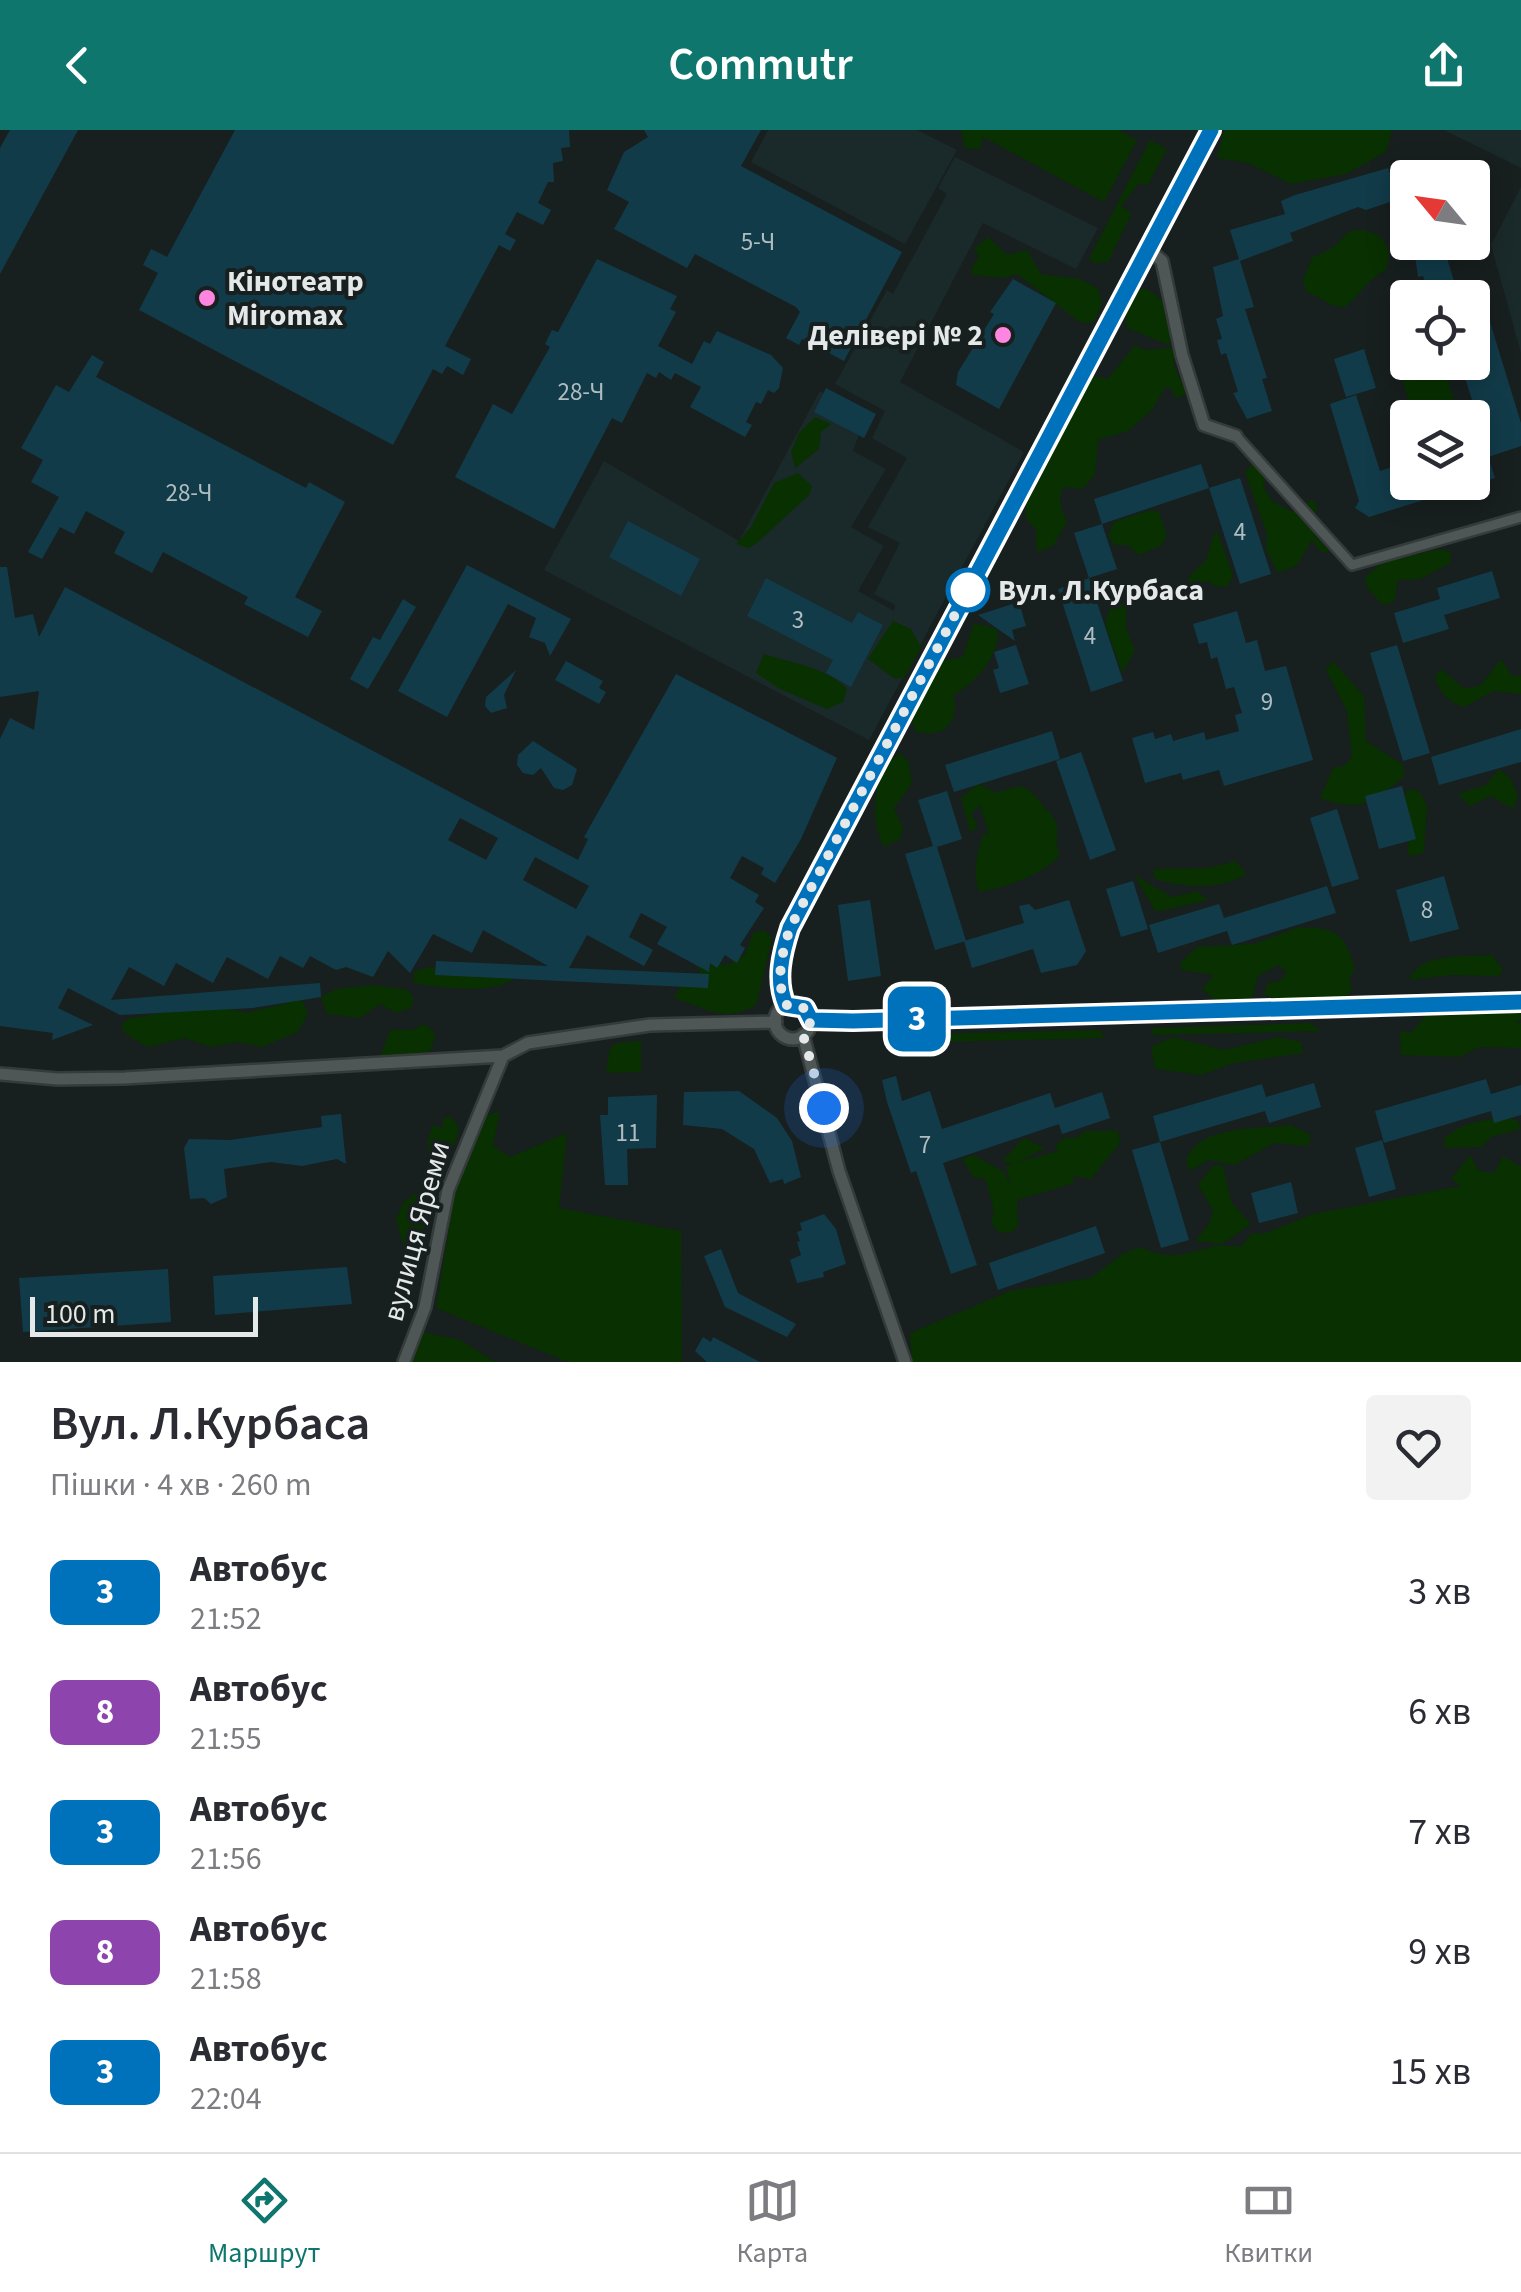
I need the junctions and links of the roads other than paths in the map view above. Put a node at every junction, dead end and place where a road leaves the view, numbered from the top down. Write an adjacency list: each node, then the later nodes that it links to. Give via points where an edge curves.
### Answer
1 (1211, 130): 2 (street)
2 (1148, 249): 3 (street, via 1162,261 1204,425); 6 (street, via 790,928 780,967)
3 (1236, 436): 4 (street, via 1352,565)
4 (1521, 517)
5 (1521, 1002): 7 (street)
6 (786, 1005): 7 (street, via 799,1004); 8 (street)
7 (811, 1020): 9 (street)
8 (776, 1022): 9 (street, via 788,1038); 10 (street, via 674,1023 528,1043)
9 (803, 1035): 13 (street, via 839,1171)
10 (503, 1056): 11 (street, via 125,1078); 12 (street, вулиця Яреми, via 448,1190 425,1307)
11 (0, 1074)
12 (404, 1362)
13 (905, 1362)

